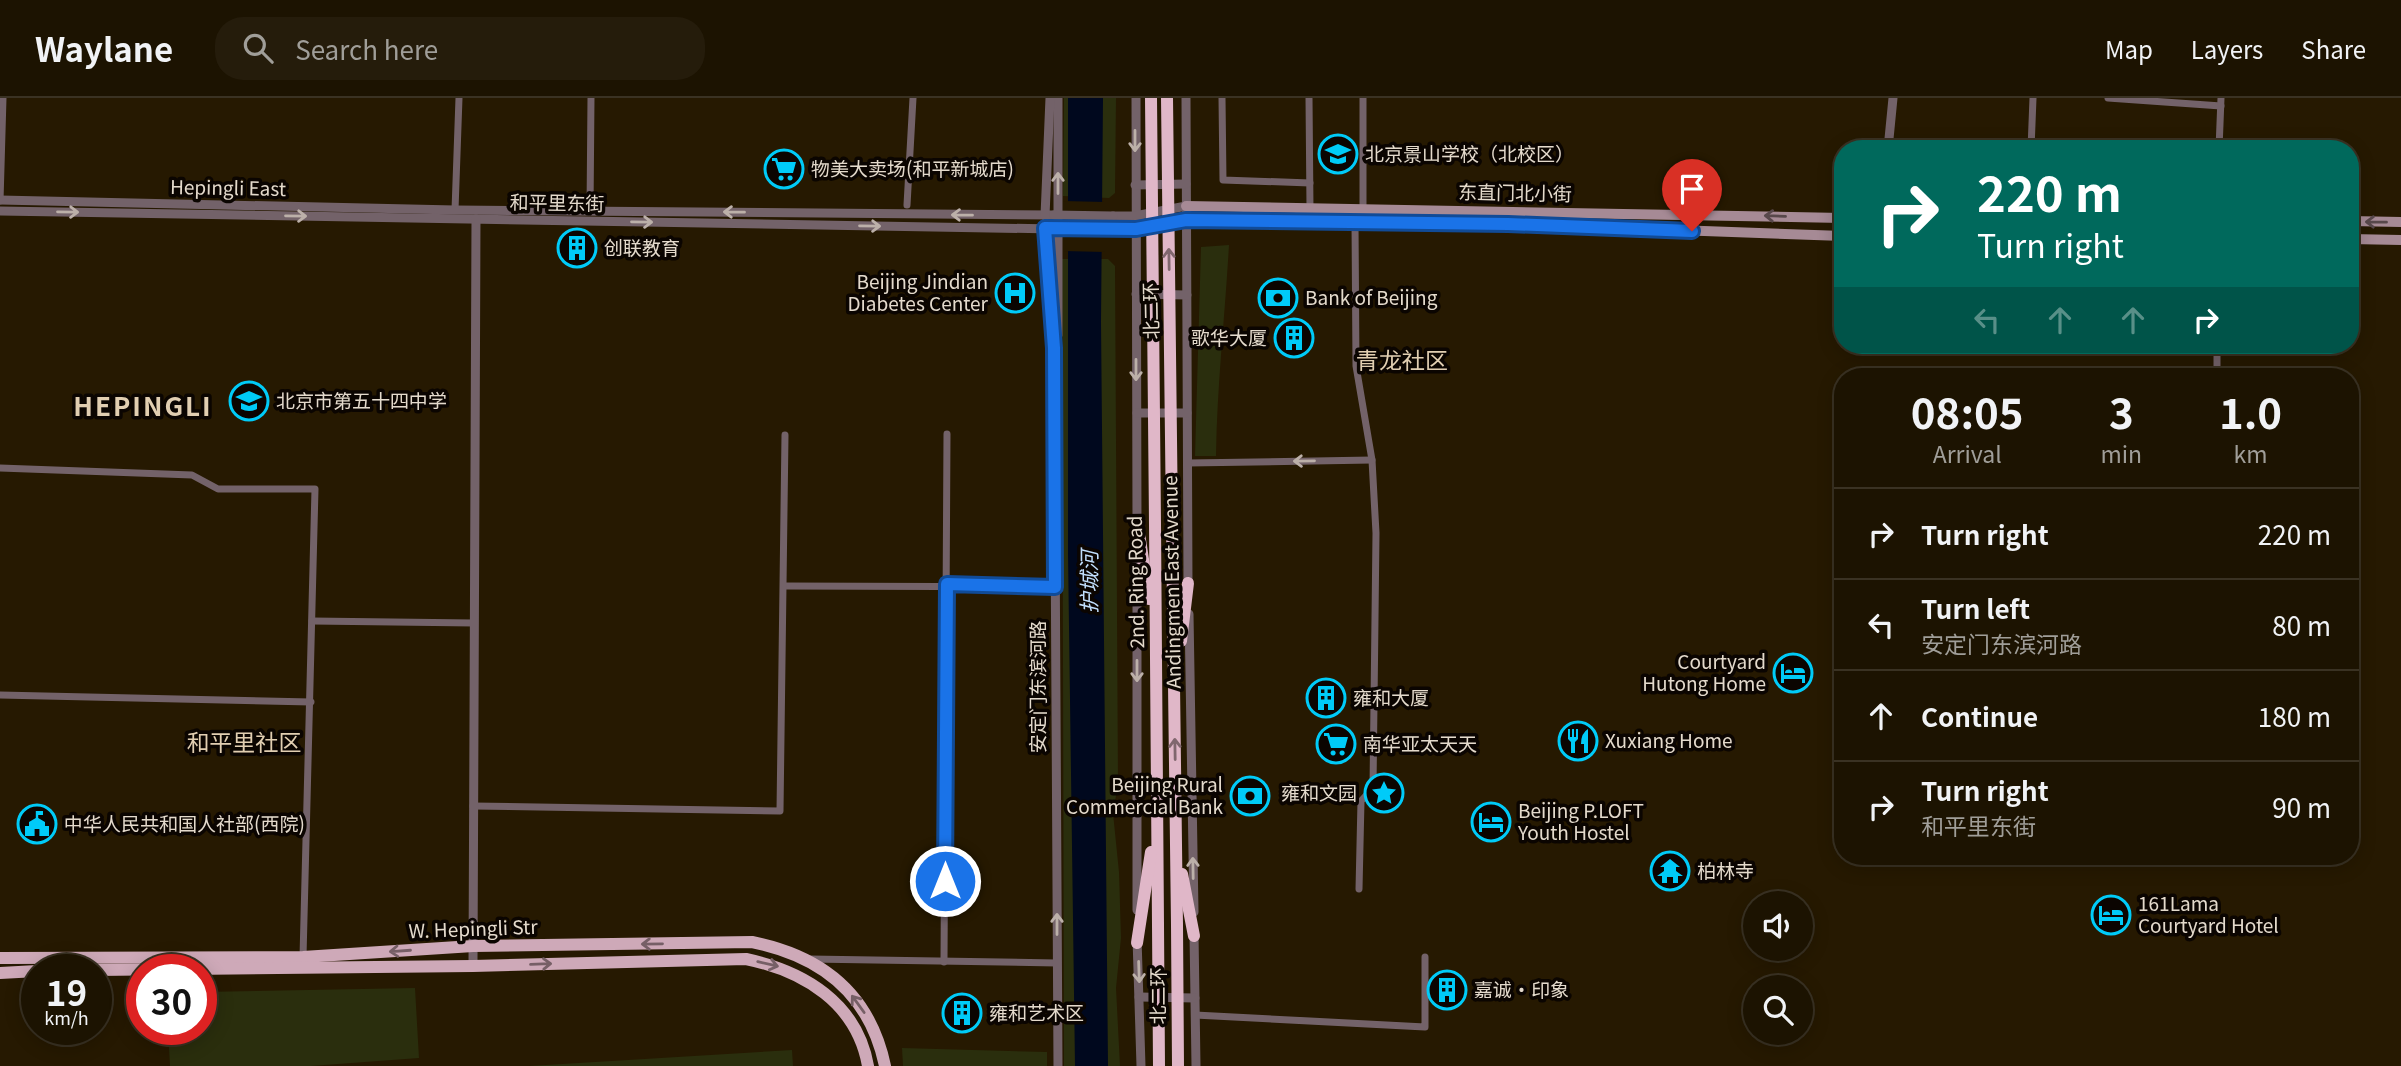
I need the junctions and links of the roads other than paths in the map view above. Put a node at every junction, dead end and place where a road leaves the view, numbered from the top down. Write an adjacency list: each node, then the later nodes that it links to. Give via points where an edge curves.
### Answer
1 (3, 98): 24 (street)
2 (459, 98): 29 (street)
3 (591, 98): 31 (street)
4 (913, 98): 25 (street)
5 (1050, 98): 33 (street)
6 (1058, 98): 49 (street, 安定门东滨河路, one-way to 6, via 1058,335)
7 (1136, 98): 23 (street, Andingmen East Avenue, one-way to 23)
8 (1151, 98): 65 (highway, 2nd. Ring Road, bridge)
9 (1167, 98): 58 (highway, 北二环, one-way to 9, bridge)
10 (1186, 98): 22 (street, Andingmen East Avenue)
11 (1222, 98): 21 (street, via 1223,180)
12 (1309, 98): 21 (street)
13 (1363, 98): 28 (street)
14 (1893, 98): 18 (street)
15 (2032, 98): 19 (street)
16 (2108, 98): 17 (street)
17 (2221, 102): 20 (street)
18 (1889, 140)
19 (2031, 140)
20 (2219, 140)
21 (1310, 183): 27 (street)
22 (1186, 184): 23 (street); 26 (street, Andingmen East Avenue)
23 (1135, 185): 34 (street, Andingmen East Avenue)
24 (0, 201): 29 (street, Hepingli East)
25 (907, 205)
26 (1186, 206): 27 (main road, 东直门北小街); 34 (street, 和平里东街); 37 (street, Andingmen East Avenue)
27 (1310, 208): 28 (main road, 东直门北小街)
28 (1363, 208): 32 (main road, 东直门北小街)
29 (454, 210): 31 (street, 和平里东街); 36 (street)
30 (0, 211): 36 (street, 和平里东街, one-way to 36)
31 (590, 211): 33 (street, 和平里东街, one-way to 31)
32 (1508, 211): 35 (main road, 东直门北小街, one-way to 32); 41 (street)
33 (1050, 216): 34 (street, 和平里东街, bridge)
34 (1136, 216): 43 (street, Andingmen East Avenue)
35 (1834, 218)
36 (476, 219): 42 (street, 和平里东街, one-way to 42); 64 (street)
37 (1186, 220): 39 (main road); 43 (street, 和平里东街); 48 (street, Andingmen East Avenue)
38 (2359, 221): 40 (main road, one-way to 38)
39 (1355, 222): 41 (main road); 54 (street, via 1356,366)
40 (2401, 222)
41 (1508, 224): 44 (main road)
42 (1050, 229): 43 (street, 和平里东街, bridge); 49 (street)
43 (1136, 229): 47 (street, Andingmen East Avenue)
44 (1834, 236)
45 (2359, 239): 46 (main road)
46 (2401, 240)
47 (1136, 295): 48 (street); 51 (street, Andingmen East Avenue, one-way to 51)
48 (1187, 295): 50 (street, Andingmen East Avenue)
49 (1054, 348): 62 (street, 安定门东滨河路)
50 (1187, 412): 51 (street); 55 (street, Andingmen East Avenue)
51 (1137, 413): 57 (street, Andingmen East Avenue)
52 (947, 434): 60 (street)
53 (785, 435): 61 (street)
54 (1372, 460): 55 (street, one-way to 55); 72 (street, via 1376,533 1373,788 1360,801)
55 (1188, 463): 59 (street, Andingmen East Avenue)
56 (0, 468): 63 (street, via 192,475 218,489 315,489)
57 (1137, 520): 65 (highway); 75 (street, Andingmen East Avenue, one-way to 75)
58 (1172, 523): 66 (highway, 2nd. Ring Road)
59 (1188, 583): 66 (highway); 74 (street, Andingmen East Avenue, one-way to 59)
60 (947, 584): 61 (street); 62 (street); 81 (street)
61 (784, 586): 69 (street, via 780,811)
62 (1055, 587): 82 (street, 安定门东滨河路, one-way to 62)
63 (312, 621): 64 (street); 68 (street)
64 (474, 623): 69 (street)
65 (1156, 647): 70 (highway, 2nd. Ring Road)
66 (1175, 690): 71 (highway, 2nd. Ring Road, one-way to 66)
67 (0, 695): 68 (street)
68 (311, 702): 77 (street)
69 (473, 806): 76 (street)
70 (1157, 817): 75 (highway); 94 (highway, 2nd. Ring Road, bridge)
71 (1176, 842): 73 (highway, 2nd. Ring Road); 74 (highway)
72 (1359, 889)
73 (1177, 925): 95 (highway, 北二环, bridge)
74 (1194, 936): 88 (street, Andingmen East Avenue)
75 (1138, 943): 87 (street, Andingmen East Avenue, one-way to 87)
76 (473, 946): 77 (main road, W. Hepingli Str, one-way to 77); 80 (main road, W. Hepingli Str, one-way to 76, via 752,942); 83 (street)
77 (303, 957): 79 (main road, W. Hepingli Str)
78 (1425, 957): 89 (street, via 1425,1027)
79 (0, 958)
80 (807, 959): 81 (street); 91 (main road, W. Hepingli Str, one-way to 80, via 881,1046 862,1007 835,975)
81 (944, 961): 82 (street)
82 (1057, 963): 92 (street, 安定门东滨河路)
83 (473, 966): 84 (main road, W. Hepingli Str); 90 (main road, W. Hepingli Str, one-way to 90, via 746,959 778,966 836,1001 853,1025)
84 (112, 970)
85 (21, 972): 86 (main road)
86 (0, 973)
87 (1139, 997): 88 (street); 93 (street, Andingmen East Avenue)
88 (1195, 998): 89 (street, Andingmen East Avenue)
89 (1195, 1015): 96 (street, Andingmen East Avenue)
90 (868, 1066)
91 (885, 1066)
92 (1058, 1066)
93 (1141, 1066)
94 (1159, 1066)
95 (1178, 1066)
96 (1196, 1066)

